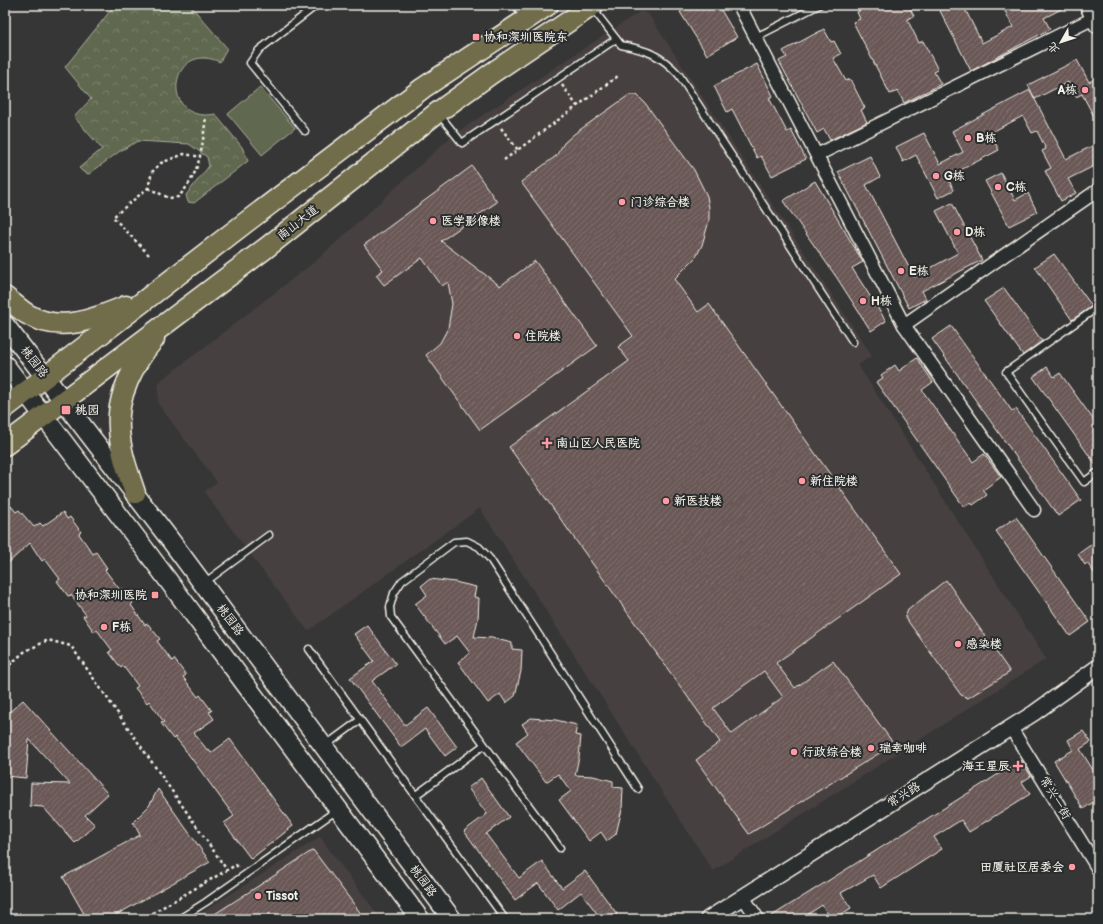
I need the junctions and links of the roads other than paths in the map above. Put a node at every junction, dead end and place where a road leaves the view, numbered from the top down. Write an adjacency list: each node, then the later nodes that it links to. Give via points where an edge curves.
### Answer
1 (317, 5): 11 (lane, via 259,50 250,63)
2 (548, 5): 6 (main road)
3 (739, 5): 8 (street)
4 (819, 5): 8 (lane)
5 (592, 6): 9 (lane); 10 (main road, 南山大道)
6 (524, 11): 14 (main road)
7 (1095, 16): 12 (street)
8 (756, 37): 12 (street)
9 (616, 39): 10 (lane, via 462,143); 20 (lane, via 621,46 644,49 663,59 679,75)
10 (438, 112): 17 (main road, 南山大道, via 266,248)
11 (305, 132)
12 (817, 156): 19 (street)
13 (1098, 190): 19 (street)
14 (150, 296): 15 (main road, via 75,324 53,324 28,314); 22 (main road)
15 (5, 297)
16 (1098, 307): 28 (lane, via 1006,372 1084,482)
17 (169, 320): 24 (main road, 南山大道); 29 (main road, via 136,365 119,407 123,455)
18 (5, 325): 22 (main road, 桃园路)
19 (904, 325): 30 (street)
20 (853, 342)
21 (5, 365): 23 (main road, 桃园路)
22 (45, 377): 23 (main road); 24 (main road, 桃园路)
23 (26, 392): 25 (main road); 26 (main road, 桃园路)
24 (64, 401): 26 (main road, 南山大道); 29 (main road, 桃园路)
25 (5, 408)
26 (44, 416): 27 (main road, 南山大道); 41 (main road, 桃园路)
27 (5, 445)
28 (1098, 472)
29 (135, 493): 32 (main road, 桃园路)
30 (1034, 510)
31 (269, 535): 32 (lane)
32 (203, 584): 38 (main road, 桃园路)
33 (309, 649): 35 (lane)
34 (1098, 667): 36 (street, 常兴路, via 1062,695)
35 (360, 720): 38 (lane); 40 (lane)
36 (1012, 728): 43 (street, 常兴一街); 44 (street, 常兴路)
37 (484, 745): 39 (lane, via 391,617 390,607 394,592 402,581 454,542 467,541 479,547 490,559); 40 (lane); 42 (lane)
38 (324, 746): 47 (main road, 桃园路)
39 (638, 789)
40 (416, 795): 48 (lane)
41 (339, 809): 45 (lane); 46 (main road, 桃园路)
42 (560, 848)
43 (1098, 869)
44 (743, 897): 49 (street, 常兴路); 50 (street)
45 (179, 919)
46 (420, 919)
47 (452, 919)
48 (505, 919)
49 (708, 919)
50 (758, 919)

